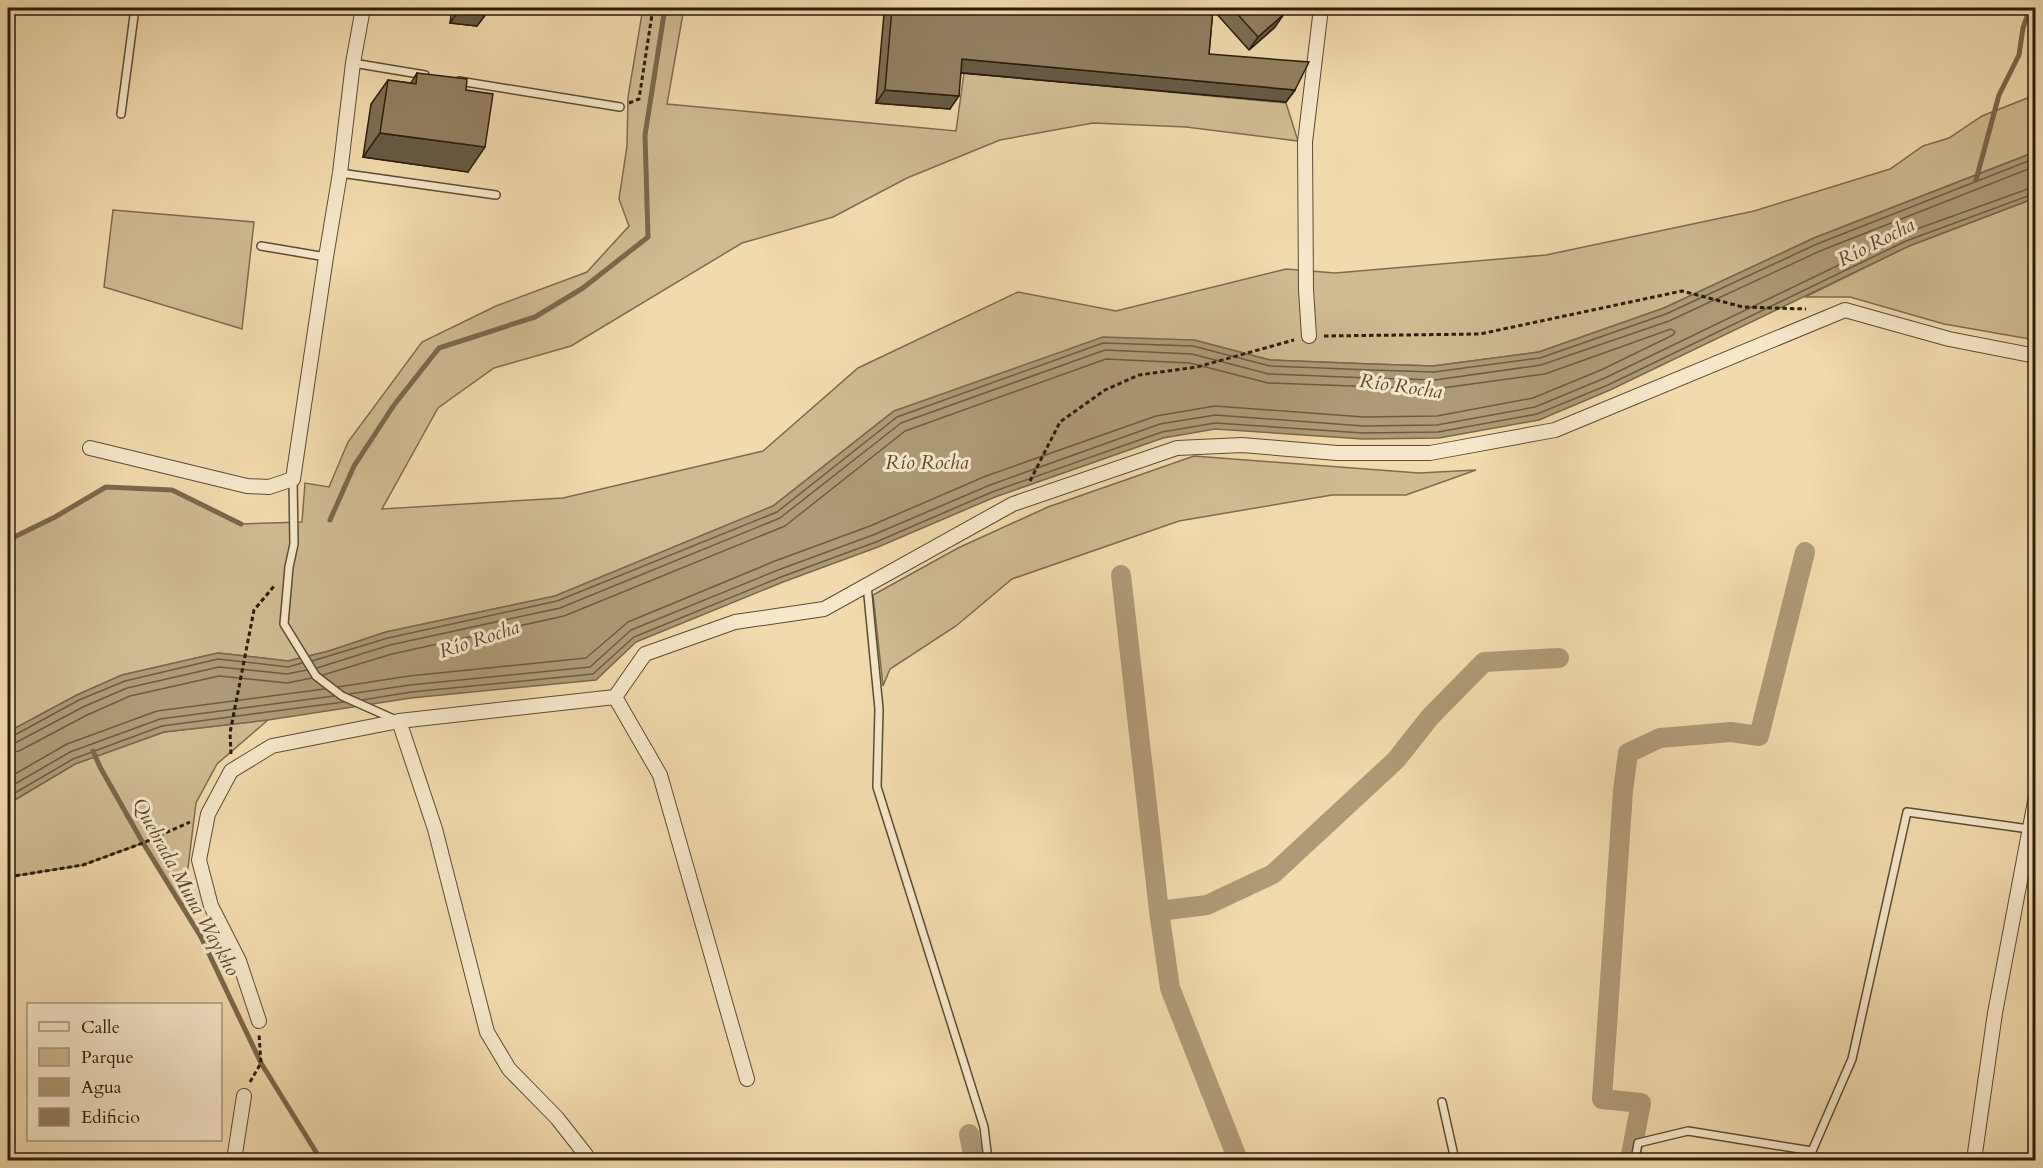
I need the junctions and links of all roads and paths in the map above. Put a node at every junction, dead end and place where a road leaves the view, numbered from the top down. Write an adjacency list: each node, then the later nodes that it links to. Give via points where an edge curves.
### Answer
1 (135, 8): 9 (lane)
2 (363, 8): 5 (street)
3 (653, 8): 8 (path, via 639,99)
4 (1322, 8): 15 (street, via 1305,142)
5 (353, 63): 6 (lane); 10 (street)
6 (435, 76)
7 (446, 78): 8 (lane)
8 (621, 107)
9 (121, 114)
10 (340, 173): 11 (lane); 13 (street)
11 (496, 195)
12 (261, 246): 13 (lane)
13 (326, 257): 18 (street)
14 (1811, 309): 15 (path, via 1743,308 1682,291 1480,334)
15 (1309, 336): 19 (path, via 1197,367 1140,375 1105,390 1060,422 1034,476)
16 (2036, 356): 19 (street, via 1949,339 1845,310 1555,430 1430,453 1337,453 1242,445 1177,448)
17 (90, 448): 18 (street, via 247,486 269,487)
18 (293, 478): 20 (lane, via 294,544)
19 (1013, 504): 21 (street)
20 (289, 567): 23 (lane, via 284,624 316,676 342,696); 24 (path, via 254,610)
21 (867, 585): 22 (street, via 824,609 735,622 645,654); 36 (lane, via 879,709 877,787 984,1127)
22 (615, 697): 23 (street); 30 (street, via 660,775)
23 (399, 721): 26 (street, via 272,746 231,771); 34 (street, via 435,829 487,1032 509,1069 557,1118)
24 (230, 733)
25 (2036, 796): 27 (street)
26 (208, 814): 28 (path, via 83,865); 29 (street, via 199,860 211,906 238,961)
27 (2030, 829): 33 (lane, via 1907,812 1852,1059); 40 (street, via 1995,1013)
28 (8, 877)
29 (259, 1021): 31 (path, via 261,1063)
30 (747, 1079)
31 (244, 1095): 35 (street)
32 (1442, 1102): 37 (lane)
33 (1812, 1151): 38 (lane, via 1688,1131 1638,1143); 39 (lane)
34 (586, 1155)
35 (234, 1161)
36 (987, 1161)
37 (1455, 1161)
38 (1635, 1161)
39 (1811, 1161)
40 (1974, 1161)

